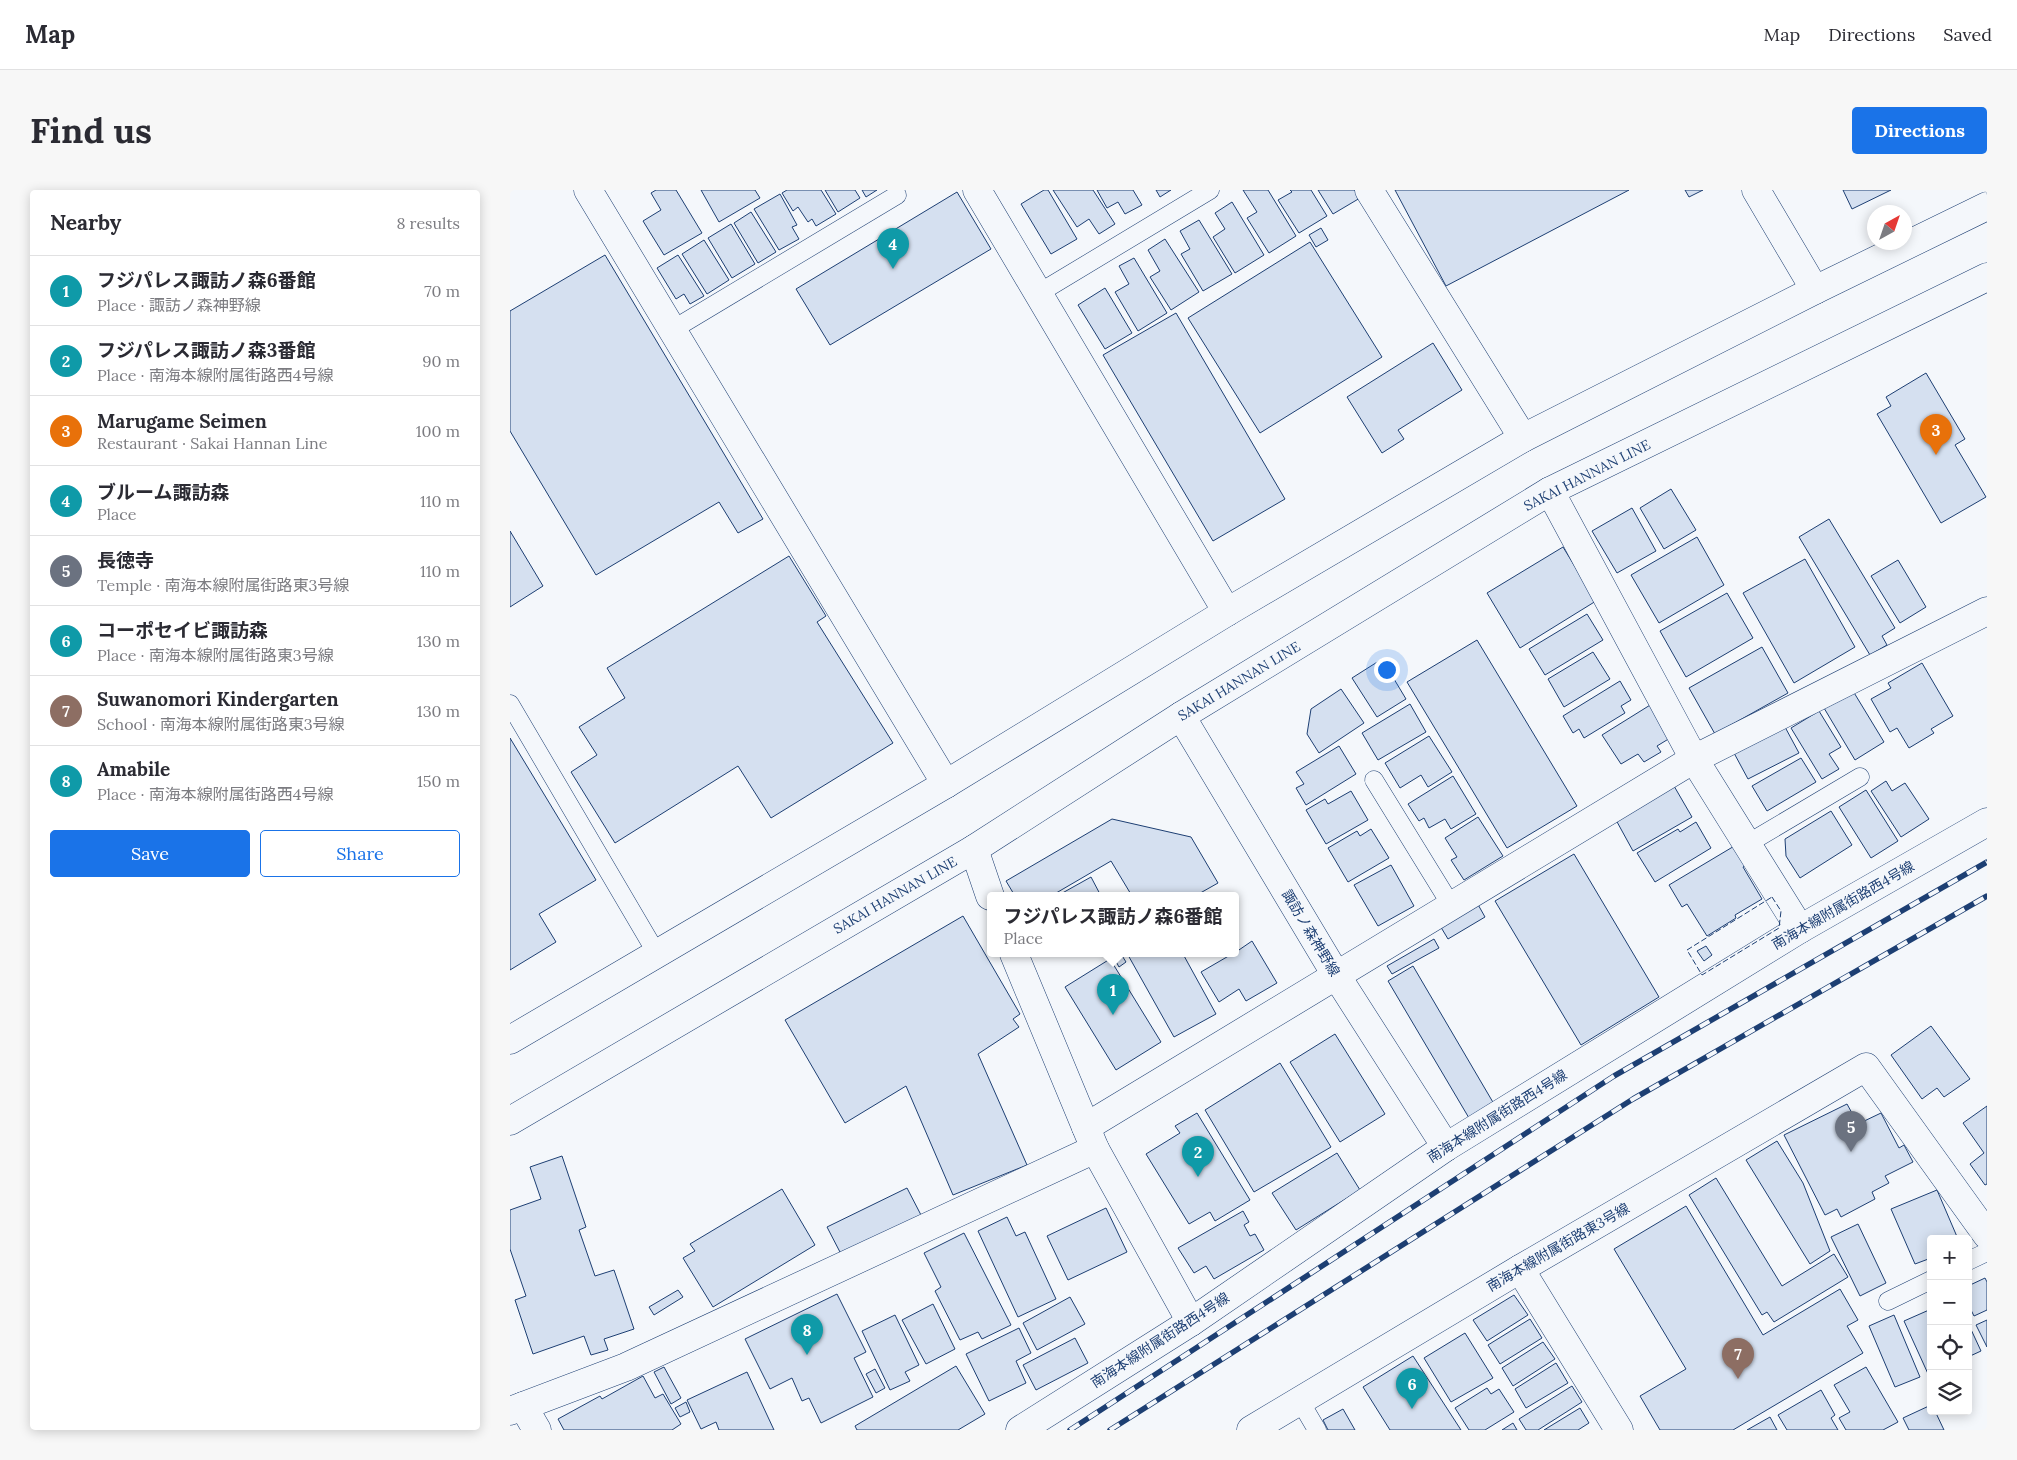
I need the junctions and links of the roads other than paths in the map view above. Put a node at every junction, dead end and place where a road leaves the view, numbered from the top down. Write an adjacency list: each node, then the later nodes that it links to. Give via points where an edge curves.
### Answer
1 (977, 190): 10 (street)
2 (1210, 190): 10 (lane)
3 (1370, 190): 12 (street)
4 (1756, 190): 9 (street)
5 (597, 193): 11 (street)
6 (897, 195): 11 (lane)
7 (1987, 206): 9 (street)
8 (1987, 277): 13 (street, SAKAI HANNAN LINE)
9 (1815, 290): 12 (street)
10 (1039, 294): 15 (street)
11 (672, 330): 21 (street)
12 (1523, 438): 15 (street)
13 (1550, 491): 17 (street, SAKAI HANNAN LINE); 18 (street)
14 (1987, 611): 18 (street)
15 (1227, 612): 21 (street)
16 (510, 704): 28 (lane)
17 (1181, 716): 24 (street, SAKAI HANNAN LINE); 30 (street, 諏訪ノ森神野線)
18 (1694, 759): 23 (street); 26 (street)
19 (1860, 777): 23 (lane)
20 (1374, 780): 26 (lane)
21 (946, 784): 28 (street)
22 (1987, 822): 27 (street, 南海本線附属街路西4号線)
23 (1747, 844): 27 (street)
24 (974, 849): 25 (street); 32 (street, SAKAI HANNAN LINE)
25 (989, 892)
26 (1452, 905): 30 (street)
27 (1800, 929): 34 (street, 南海本線附属街路西4号線)
28 (657, 954): 31 (street)
29 (1015, 957): 33 (street)
30 (1336, 975): 33 (street); 34 (street, 諏訪ノ森神野線)
31 (510, 1040)
32 (510, 1121)
33 (1091, 1138): 41 (street); 43 (street, via 626,1367)
34 (1446, 1147): 41 (street, 南海本線附属街路西4号線)
35 (1987, 1235): 38 (street, 南海本線附属街路東3号線, via 1866,1067)
36 (1987, 1252): 37 (lane)
37 (1972, 1259)
38 (1520, 1269): 42 (street, 南海本線附属街路東3号線); 48 (street)
39 (1927, 1282): 40 (lane)
40 (1888, 1301)
41 (1191, 1322): 45 (street, 南海本線附属街路西4号線)
42 (1300, 1401): 46 (street, 南海本線附属街路東3号線); 47 (lane)
43 (516, 1409): 44 (street)
44 (537, 1430)
45 (1020, 1430)
46 (1251, 1430)
47 (1317, 1430)
48 (1619, 1430)

